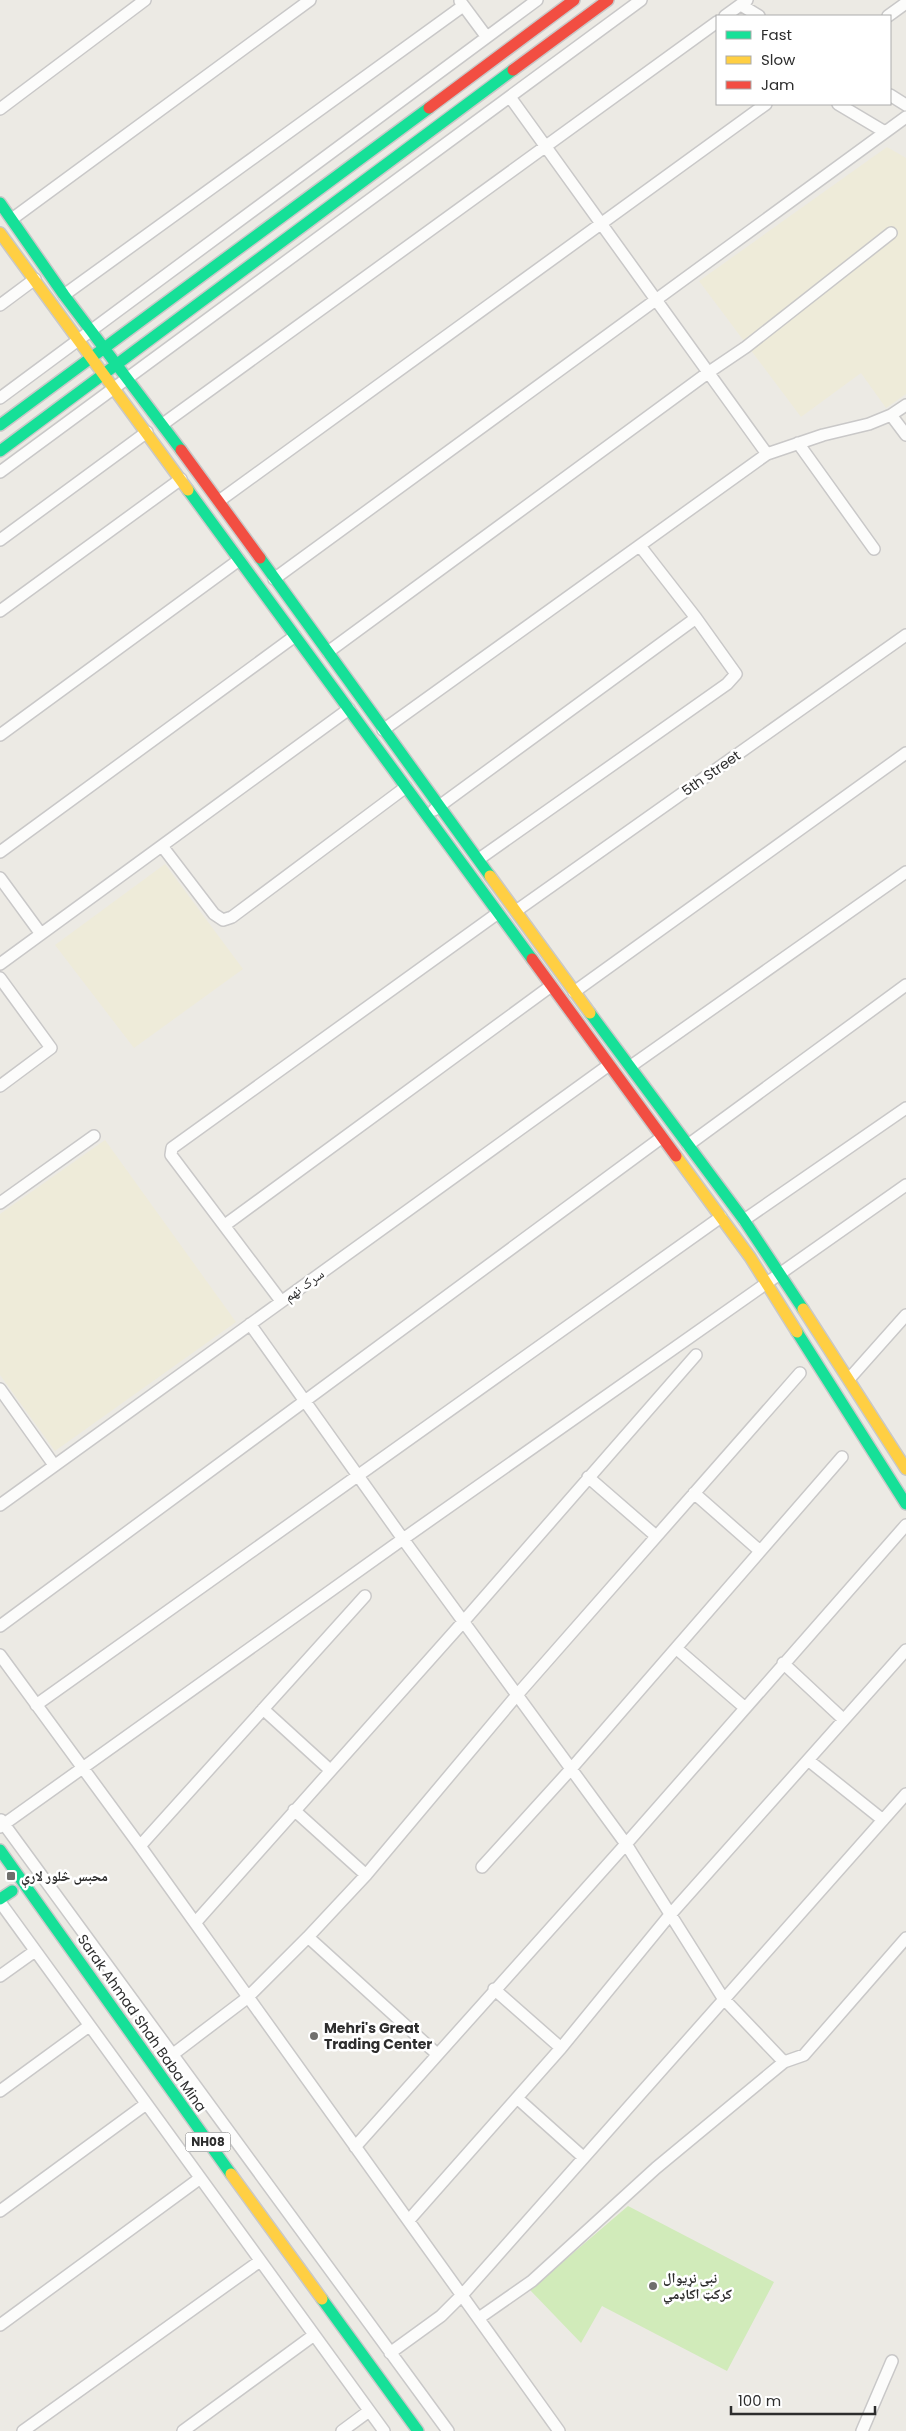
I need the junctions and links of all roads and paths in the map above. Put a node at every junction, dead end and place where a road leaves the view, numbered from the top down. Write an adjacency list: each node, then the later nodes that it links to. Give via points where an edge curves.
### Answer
1 (145, 0): 20 (street)
2 (310, 0): 25 (street)
3 (537, 0): 14 (street)
4 (574, 0): 35 (main road)
5 (608, 0): 37 (main road)
6 (641, 0): 16 (street)
7 (744, 2): 10 (street); 11 (street)
8 (461, 3): 14 (street); 30 (street)
9 (906, 3): 12 (street)
10 (726, 15)
11 (758, 15)
12 (889, 15)
13 (715, 26): 23 (street)
14 (486, 36): 33 (street)
15 (891, 96): 19 (street)
16 (510, 97): 23 (street); 40 (street)
17 (765, 105): 26 (street)
18 (840, 105): 22 (street)
19 (906, 105)
20 (0, 109)
21 (906, 117): 22 (street)
22 (885, 132): 31 (street)
23 (545, 147): 26 (street); 45 (street)
24 (0, 203): 25 (main road)
25 (12, 219): 30 (main road)
26 (601, 224): 31 (street); 54 (street)
27 (0, 233): 29 (main road)
28 (891, 233): 38 (street, via 746,347)
29 (34, 280): 32 (street); 34 (main road)
30 (64, 295): 33 (main road)
31 (656, 300): 38 (street); 59 (street)
32 (0, 305)
33 (92, 331): 34 (street); 35 (main road)
34 (79, 340): 36 (main road); 42 (street)
35 (104, 347): 36 (main road); 37 (main road)
36 (91, 356): 39 (main road); 46 (main road)
37 (117, 364): 39 (main road); 40 (main road)
38 (709, 372): 51 (street); 64 (street)
39 (104, 374): 41 (main road); 50 (main road)
40 (127, 379): 41 (street); 45 (main road)
41 (114, 388): 47 (main road); 52 (street)
42 (0, 398)
43 (906, 405): 44 (street)
44 (891, 415): 48 (street); 49 (street)
45 (163, 424): 54 (main road)
46 (0, 425)
47 (147, 432): 53 (main road); 55 (street)
48 (906, 435)
49 (798, 443): 51 (street); 57 (street)
50 (0, 451)
51 (767, 454): 56 (street)
52 (0, 472)
53 (181, 479): 58 (main road); 60 (street)
54 (219, 501): 59 (main road)
55 (0, 540)
56 (640, 546): 61 (street); 66 (street)
57 (874, 549)
58 (240, 560): 63 (main road); 67 (street)
59 (274, 579): 64 (main road)
60 (0, 611)
61 (696, 618): 70 (street); 74 (street, via 736,674)
62 (906, 635): 77 (street, 5th Street)
63 (295, 636): 65 (main road); 73 (street)
64 (328, 652): 66 (main road)
65 (349, 710): 69 (main road); 72 (street)
66 (383, 730): 70 (main road)
67 (0, 735)
68 (906, 753): 84 (street)
69 (406, 787): 71 (main road); 72 (street, via 232,917 223,920 214,914)
70 (440, 806): 71 (street); 74 (main road)
71 (426, 815): 78 (main road)
72 (162, 846): 79 (street)
73 (0, 852)
74 (479, 859): 77 (main road)
75 (906, 872): 86 (street)
76 (0, 878): 79 (street)
77 (516, 911): 84 (main road)
78 (498, 913): 83 (main road); 96 (street, via 172,1148 171,1155)
79 (41, 934): 80 (street)
80 (0, 964)
81 (0, 978): 87 (street, via 51,1048)
82 (906, 985): 91 (street)
83 (551, 986): 85 (main road); 96 (street)
84 (574, 992): 86 (main road)
85 (609, 1065): 90 (main road); 99 (street, سرک نهم)
86 (631, 1066): 91 (main road)
87 (0, 1086)
88 (906, 1108): 95 (street)
89 (94, 1136): 93 (street)
90 (661, 1138): 94 (main road); 106 (street)
91 (688, 1145): 95 (main road)
92 (906, 1185): 97 (street)
93 (0, 1203)
94 (721, 1217): 98 (main road); 111 (street)
95 (744, 1220): 97 (main road)
96 (225, 1225): 99 (street)
97 (780, 1274): 98 (street); 104 (main road)
98 (766, 1282): 114 (main road); 118 (street)
99 (281, 1301): 101 (street, سرک نهم)
100 (906, 1316): 104 (street)
101 (250, 1324): 106 (street); 109 (street, سرک نهم)
102 (696, 1355): 112 (street)
103 (800, 1372): 113 (street)
104 (849, 1379): 107 (main road)
105 (0, 1391): 109 (street)
106 (304, 1400): 111 (street); 122 (street)
107 (902, 1454): 110 (main road)
108 (842, 1457): 119 (street)
109 (54, 1465): 115 (street, سرک نهم)
110 (906, 1469)
111 (358, 1476): 118 (street); 128 (street)
112 (588, 1478): 117 (street); 121 (street)
113 (694, 1493): 117 (street); 119 (street)
114 (906, 1504)
115 (0, 1505)
116 (906, 1525): 126 (street)
117 (656, 1536): 127 (street)
118 (403, 1539): 121 (street); 133 (street)
119 (760, 1551): 123 (street)
120 (366, 1596): 130 (street)
121 (464, 1622): 127 (street); 135 (street)
122 (0, 1626)
123 (677, 1649): 129 (street); 134 (street)
124 (906, 1650): 131 (street)
125 (0, 1655): 128 (street)
126 (783, 1663): 129 (street); 131 (street)
127 (517, 1696): 134 (street); 144 (street)
128 (36, 1705): 133 (street)
129 (744, 1707): 140 (street)
130 (263, 1709): 135 (street); 141 (street)
131 (844, 1719): 132 (street)
132 (808, 1760): 138 (street); 147 (street)
133 (83, 1768): 139 (street); 141 (street)
134 (571, 1769): 140 (street); 143 (street)
135 (330, 1770): 137 (street)
136 (906, 1794): 138 (street)
137 (294, 1810): 144 (street); 148 (street)
138 (882, 1820): 155 (street)
139 (1, 1823): 159 (street)
140 (626, 1844): 147 (street); 153 (street)
141 (140, 1846): 148 (street)
142 (0, 1850): 181 (main road, Sarak Ahmad Shah Baba Mina / NH08)
143 (482, 1867)
144 (366, 1876): 149 (street)
145 (4, 1879): 146 (main road, via 15,1895)
146 (0, 1900): 151 (street)
147 (669, 1916): 155 (street); 157 (street)
148 (194, 1923): 154 (street)
149 (308, 1937): 154 (street); 158 (street)
150 (906, 1938): 160 (street, via 804,2055)
151 (34, 1951): 152 (street); 156 (street)
152 (0, 1976)
153 (494, 1989): 157 (street); 158 (street)
154 (247, 1998): 159 (street); 164 (street)
155 (723, 1998): 160 (street); 165 (street)
156 (89, 2026): 161 (street); 163 (street)
157 (562, 2048): 162 (street)
158 (437, 2054): 164 (street)
159 (172, 2055): 174 (street)
160 (784, 2062): 171 (street, via 656,2168 532,2280)
161 (0, 2091)
162 (517, 2098): 165 (street); 168 (street)
163 (146, 2104): 166 (street); 167 (street)
164 (355, 2147): 168 (street)
165 (583, 2158): 170 (street)
166 (199, 2179): 169 (street); 172 (street)
167 (0, 2211)
168 (409, 2220): 170 (street)
169 (260, 2261): 173 (street); 177 (street)
170 (462, 2294): 171 (street); 174 (street, via 441,2316)
171 (479, 2318): 183 (street)
172 (0, 2325)
173 (314, 2334): 176 (street); 178 (street)
174 (390, 2353): 182 (street)
175 (892, 2361): 184 (street)
176 (369, 2411): 179 (street); 180 (street)
177 (23, 2431)
178 (183, 2431)
179 (342, 2431)
180 (384, 2431)
181 (418, 2431)
182 (448, 2431)
183 (559, 2431)
184 (862, 2431)

